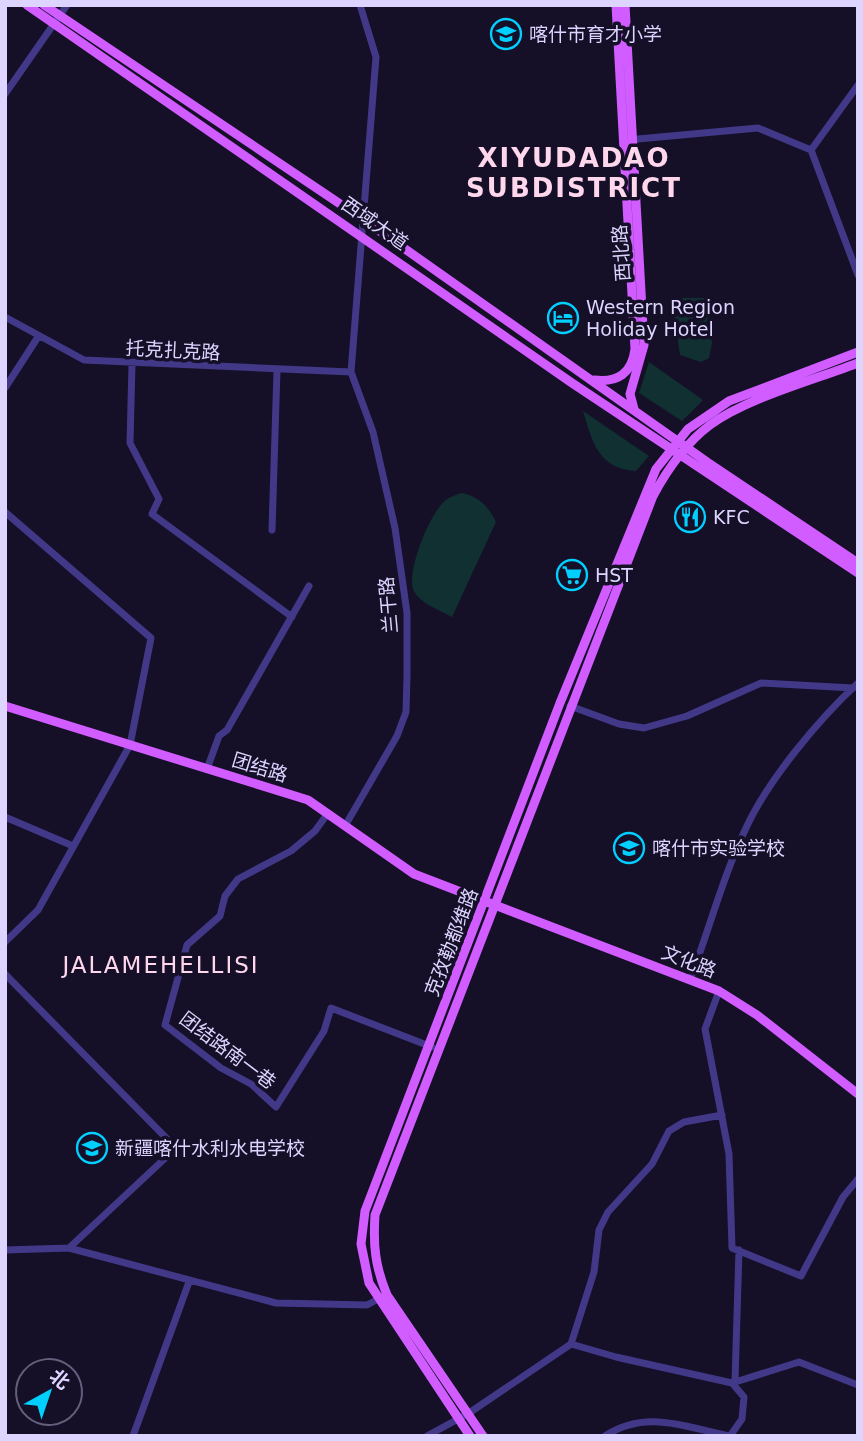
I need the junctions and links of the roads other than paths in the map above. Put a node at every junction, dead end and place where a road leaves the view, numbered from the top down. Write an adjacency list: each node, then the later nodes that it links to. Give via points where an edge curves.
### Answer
1 (27, 5): 7 (main road, 西域大道)
2 (44, 5): 7 (main road, 西域大道)
3 (67, 5): 7 (street)
4 (360, 5): 12 (street, via 376,57)
5 (616, 5): 10 (main road, 西北路)
6 (625, 5): 10 (main road, 西北路)
7 (57, 20): 9 (street); 12 (main road, 西域大道); 13 (main road, 西域大道)
8 (858, 85): 11 (street)
9 (5, 94)
10 (627, 140): 11 (street, via 758,128); 22 (main road, 西北路, via 634,358 615,380); 24 (main road, 西北路, via 644,345 630,394)
11 (811, 150): 14 (street)
12 (364, 220): 13 (street); 22 (main road, 西域大道)
13 (363, 236): 21 (street); 27 (main road, 西域大道)
14 (858, 275)
15 (5, 317): 16 (street, 托克扎克路)
16 (38, 337): 19 (street, 托克扎克路, via 84,360); 23 (street)
17 (858, 352): 25 (main road, 克孜勒都维路, via 729,401)
18 (858, 363): 26 (main road, 克孜勒都维路, via 732,412 710,425)
19 (132, 364): 20 (street, 托克扎克路); 35 (street, via 130,443 159,499 152,514)
20 (277, 370): 21 (street, 托克扎克路); 31 (street)
21 (351, 372): 43 (street, 兰干路, via 373,432 396,528 407,613 407,676 406,712 397,736)
22 (591, 380): 24 (main road, 西域大道)
23 (5, 387)
24 (635, 410): 25 (main road, 西域大道)
25 (678, 441): 26 (main road, 西域大道); 27 (main road, 克孜勒都维路)
26 (687, 448): 28 (main road, 克孜勒都维路); 29 (main road, 西域大道)
27 (670, 450): 28 (main road, 西域大道); 45 (main road, 克孜勒都维路, via 645,492)
28 (680, 456): 29 (main road, 西域大道); 38 (main road, 克孜勒都维路, via 653,496)
29 (704, 467): 32 (main road); 33 (main road)
30 (5, 512): 39 (street, via 151,638)
31 (272, 530)
32 (858, 563)
33 (858, 573)
34 (309, 586): 35 (street)
35 (292, 617): 40 (street, via 227,730 219,736)
36 (855, 685): 38 (street, via 761,683 687,716 644,728); 49 (street, via 822,719 746,827)
37 (5, 706): 39 (main road, 团结路)
38 (570, 706): 46 (main road, 克孜勒都维路)
39 (130, 745): 40 (main road, 团结路); 44 (street)
40 (207, 769): 41 (main road, 团结路, via 308,800)
41 (328, 813): 43 (main road, 团结路); 51 (street, 团结路南一巷, via 315,831 290,851 239,879 225,896 220,916 187,945 165,1025 221,1068 251,1084 276,1107 324,1031 331,1008)
42 (5, 817): 44 (street)
43 (345, 826): 45 (main road, 团结路, via 414,874)
44 (73, 846): 47 (street, via 38,910)
45 (485, 903): 46 (main road, 文化路); 51 (main road, 克孜勒都维路)
46 (495, 907): 49 (main road, 文化路); 51 (main road, 克孜勒都维路)
47 (5, 942)
48 (5, 974): 55 (street, via 176,1148)
49 (690, 980): 50 (main road, 文化路)
50 (719, 991): 52 (main road, 文化路); 53 (street, via 705,1029)
51 (435, 1049): 59 (main road, 克孜勒都维路, via 365,1212 361,1244 369,1283)
52 (858, 1094)
53 (722, 1115): 57 (street, via 729,1154 733,1248); 60 (street, via 684,1122 669,1131 652,1164 608,1212 599,1230 594,1272)
54 (858, 1179): 57 (street, via 843,1197 802,1276)
55 (69, 1248): 56 (street); 58 (street)
56 (5, 1250)
57 (739, 1250): 61 (street)
58 (189, 1282): 59 (street, via 276,1303 367,1305); 65 (street)
59 (382, 1297): 63 (main road, 克孜勒都维路); 64 (main road, 克孜勒都维路)
60 (571, 1344): 61 (street); 63 (street)
61 (734, 1382): 62 (street, via 800,1362); 70 (street, via 744,1397 742,1419)
62 (858, 1385)
63 (469, 1413): 64 (street); 68 (main road, 克孜勒都维路)
64 (458, 1418): 66 (street); 67 (main road, 克孜勒都维路)
65 (133, 1436)
66 (428, 1436)
67 (470, 1436)
68 (483, 1436)
69 (606, 1436): 70 (street, via 643,1419)
70 (730, 1436)

